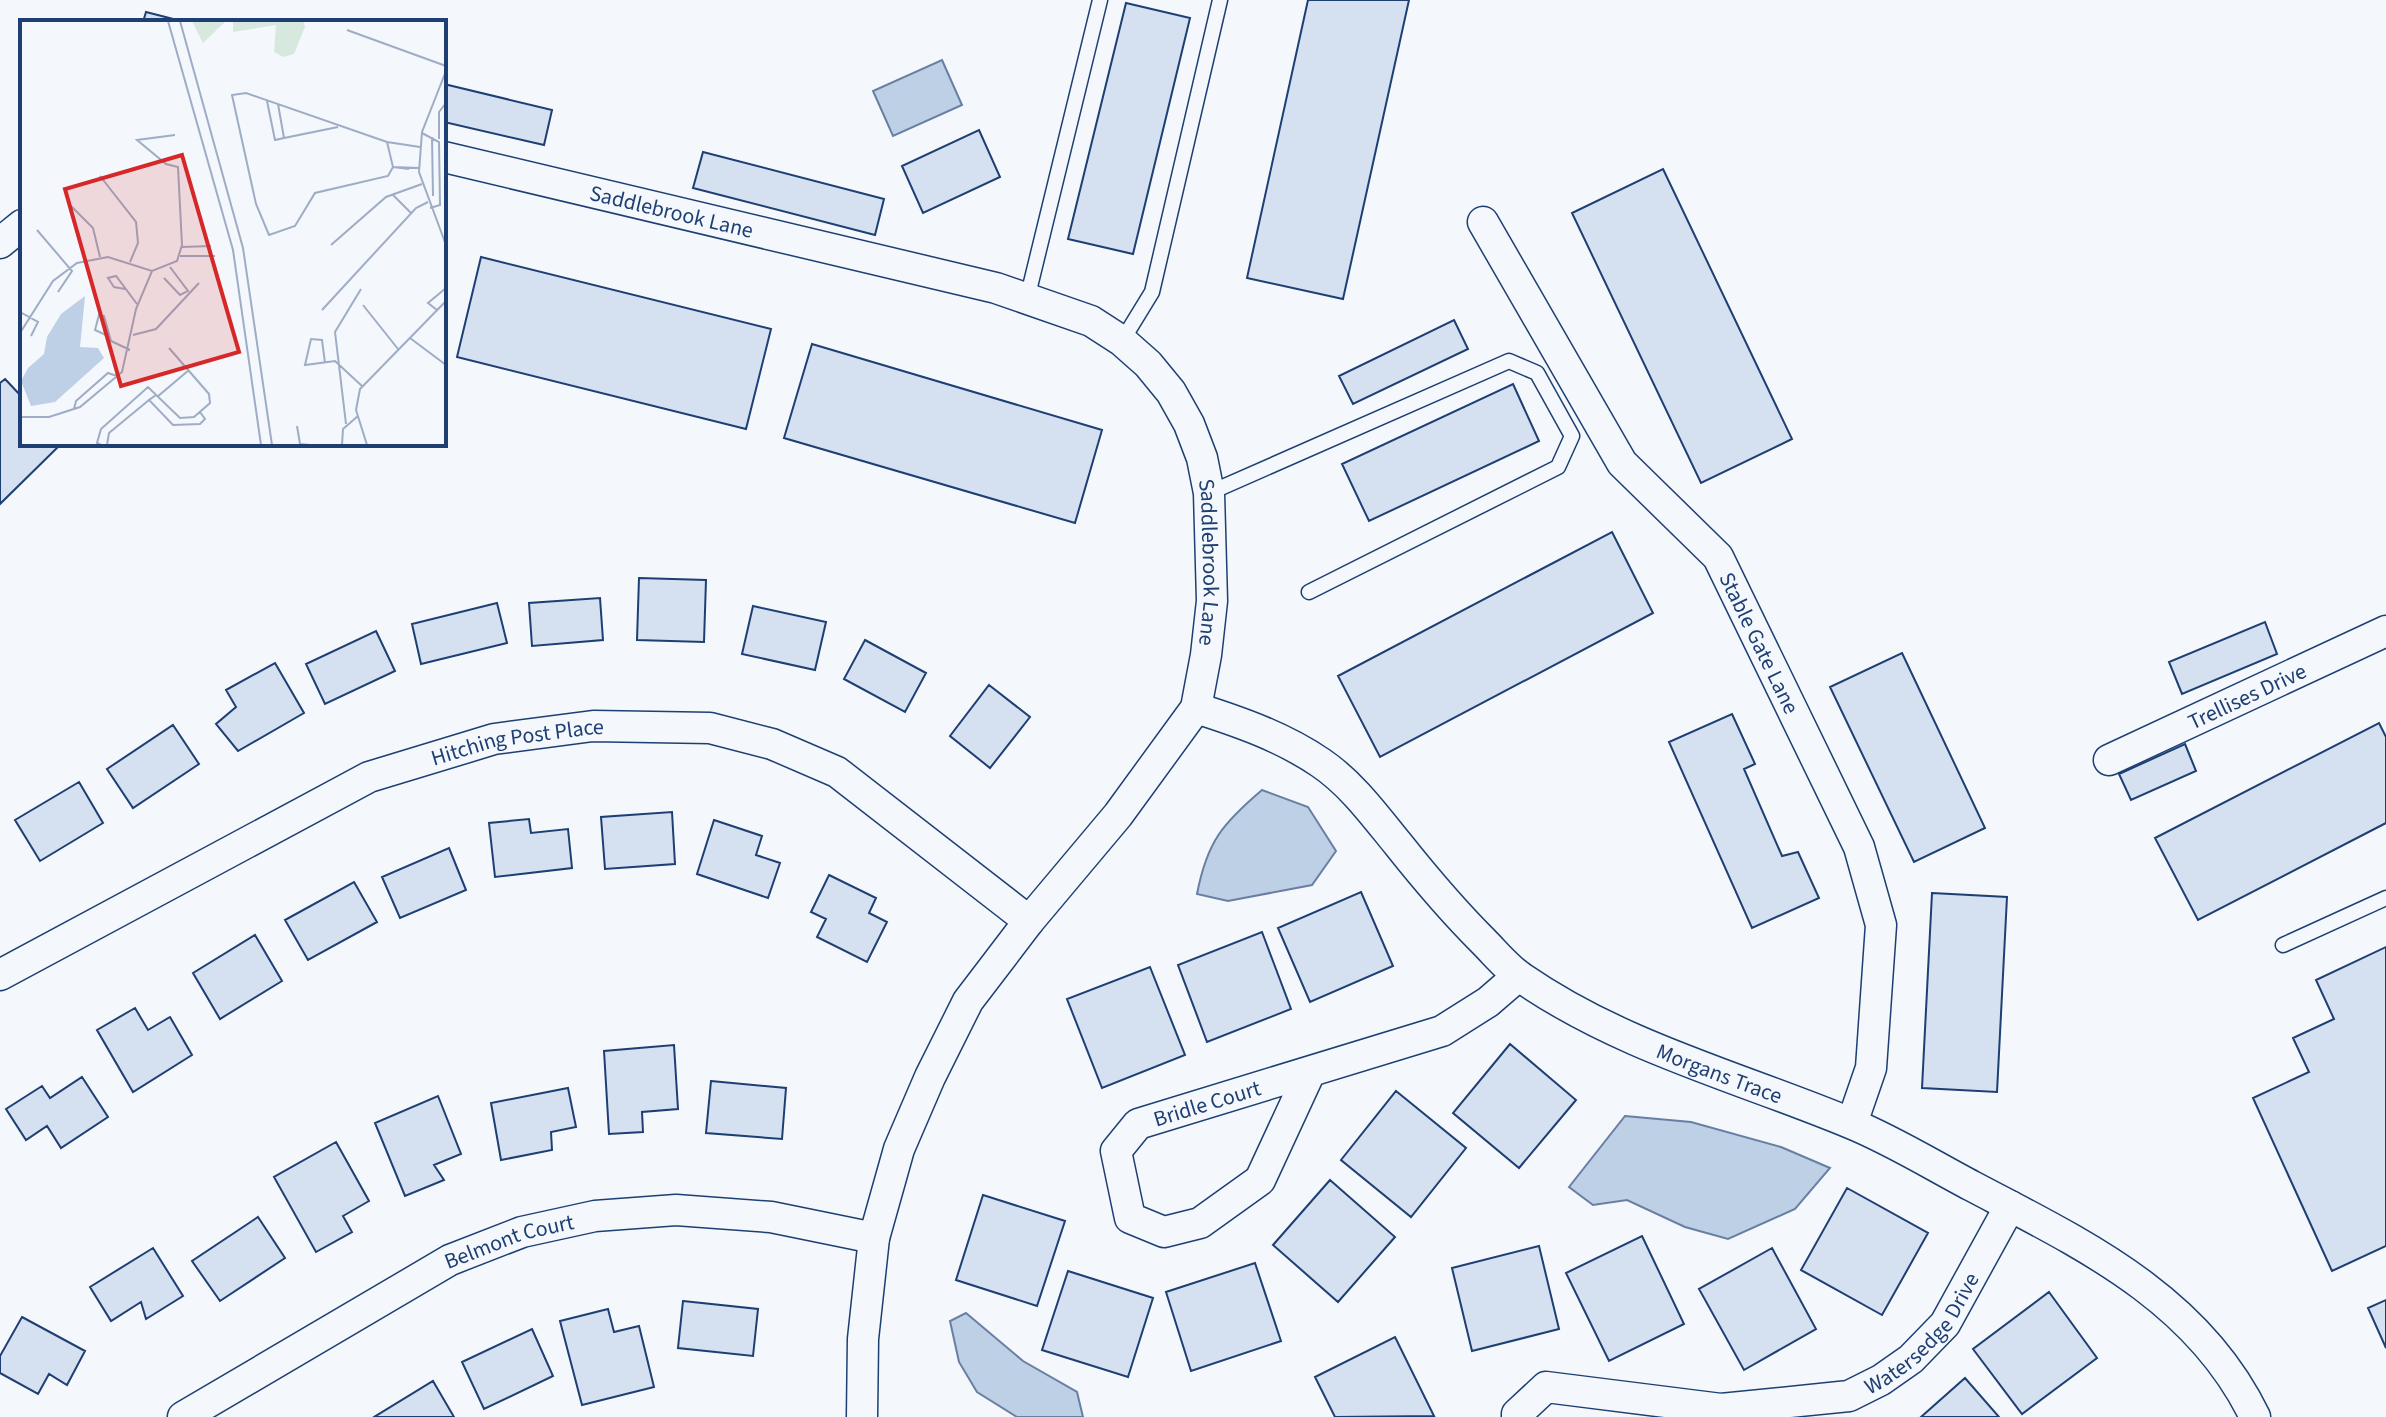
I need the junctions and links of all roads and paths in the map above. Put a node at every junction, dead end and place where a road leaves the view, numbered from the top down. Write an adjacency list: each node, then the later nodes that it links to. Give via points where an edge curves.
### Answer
1 (1100, 0): 7 (lane)
2 (1220, 0): 8 (lane, via 1152,292)
3 (446, 157): 7 (street, Saddlebrook Lane)
4 (1483, 222): 20 (street, Stable Gate Lane, via 1622,463 1718,557 1859,847 1881,925 1871,1068)
5 (20, 227): 6 (street)
6 (0, 243)
7 (1027, 299): 8 (street, Saddlebrook Lane, via 1091,321)
8 (1122, 341): 9 (street, Saddlebrook Lane, via 1171,392 1202,458)
9 (1209, 493): 10 (lane, via 1509,361 1537,373 1572,436 1558,467); 12 (street, Saddlebrook Lane, via 1212,601)
10 (1309, 592)
11 (2386, 631): 13 (street, Trellises Drive)
12 (1196, 708): 15 (street, Saddlebrook Lane, via 1118,815); 18 (street, Morgans Trace, via 1258,728 1323,764)
13 (2109, 760)
14 (2386, 898): 16 (lane)
15 (1029, 921): 17 (street, Hitching Post Place, via 837,772 772,744 710,728 593,726 494,739 369,777); 22 (street, Saddlebrook Lane, via 968,1001 930,1077 899,1149)
16 (2283, 945)
17 (0, 975)
18 (1518, 976): 19 (street, Bridle Court, via 1442,1031); 20 (street, Morgans Trace, via 1566,1007 1635,1040)
19 (1310, 1072): 19 (street, Bridle Court, via 1138,1124 1116,1151 1130,1218 1164,1232 1200,1223 1260,1180)
20 (1852, 1123): 21 (street, Morgans Trace)
21 (2010, 1206): 25 (street, Watersedge Drive, via 1945,1324 1911,1359 1849,1396 1721,1409 1546,1387); 26 (street, Morgans Trace, via 2131,1276 2174,1309 2226,1367)
22 (874, 1238): 23 (street, Belmont Court, via 771,1217 676,1210 595,1216 522,1232 450,1260); 24 (street, Saddlebrook Lane, via 863,1339)
23 (183, 1417)
24 (862, 1417)
25 (1517, 1417)
26 (2255, 1417)

